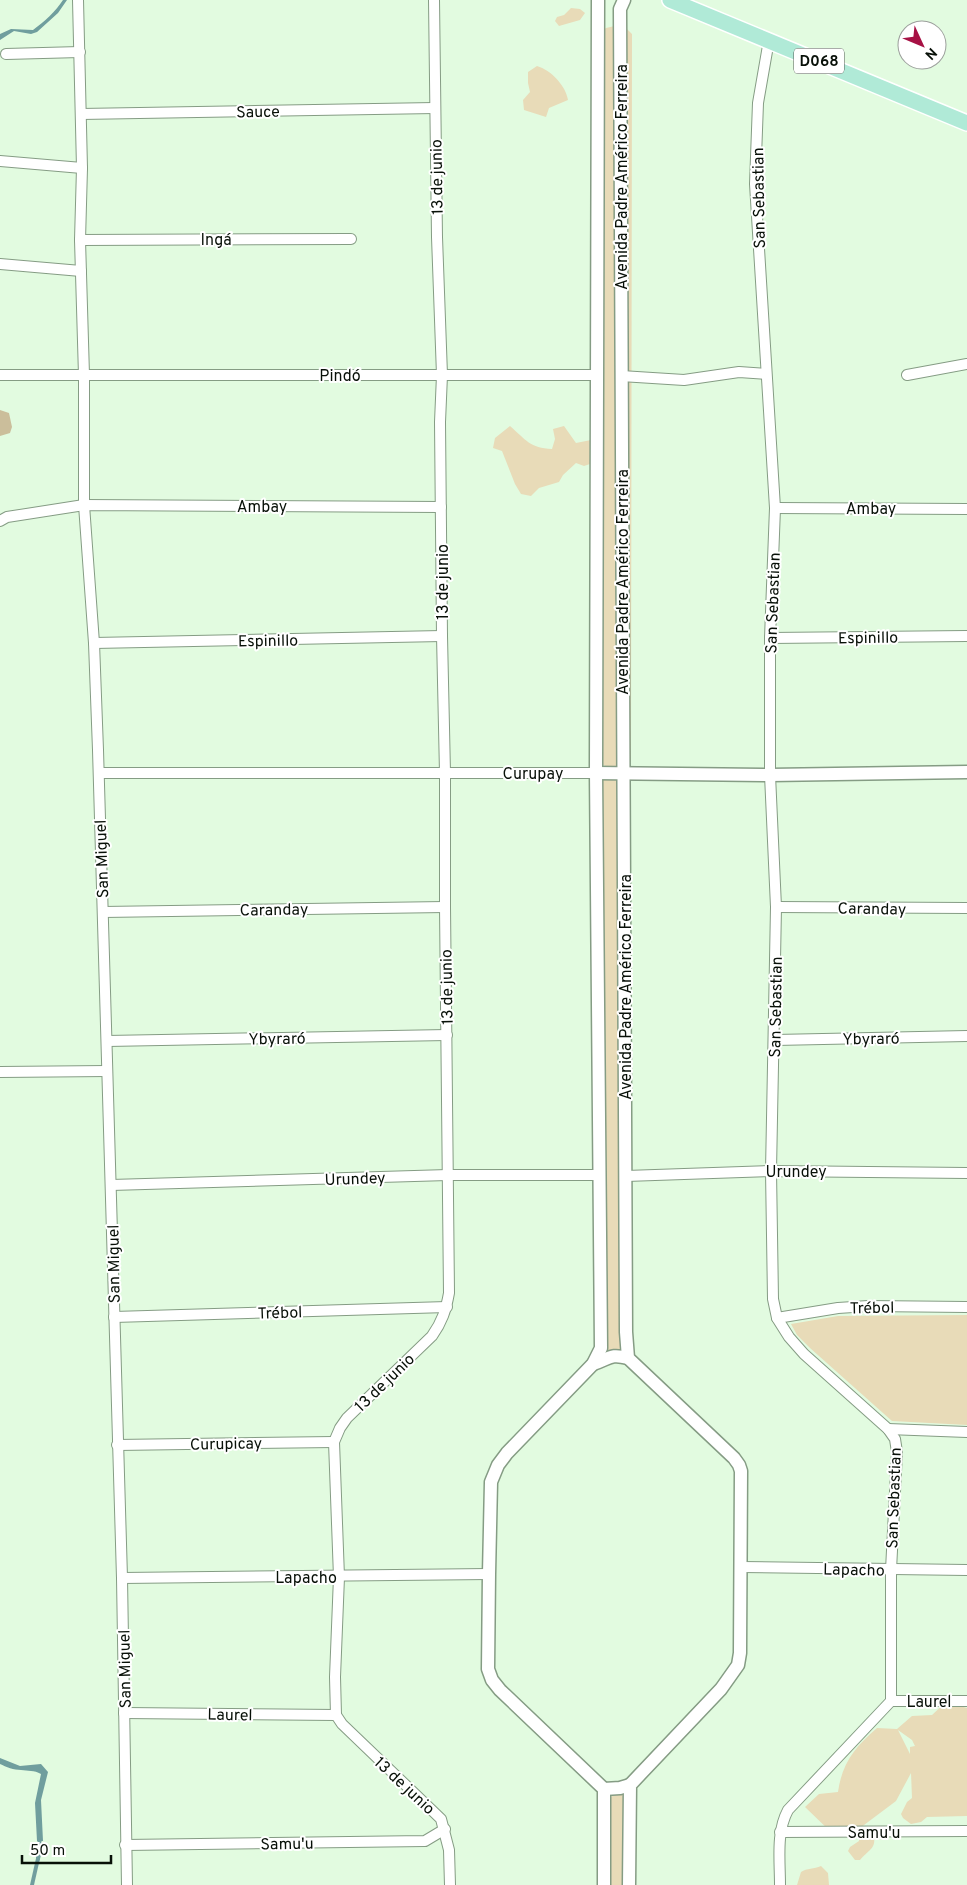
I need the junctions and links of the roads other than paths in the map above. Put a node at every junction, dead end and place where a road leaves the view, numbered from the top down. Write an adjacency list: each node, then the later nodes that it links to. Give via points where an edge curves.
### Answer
1 (78, 0): 7 (street, San Miguel)
2 (434, 0): 9 (street, 13 de junio)
3 (670, 0): 6 (main road, D068)
4 (598, 2): 5 (street); 23 (street, Avenida Padre Américo Ferreira)
5 (622, 4): 25 (street, Avenida Padre Américo Ferreira)
6 (769, 40): 11 (main road, D068); 19 (street, San Sebastian, via 758,103 755,184)
7 (80, 52): 8 (street); 10 (street, San Miguel)
8 (6, 54)
9 (435, 108): 10 (street, Sauce); 22 (street, 13 de junio)
10 (81, 114): 13 (street, San Miguel)
11 (967, 123)
12 (0, 161): 13 (street)
13 (82, 168): 15 (street, San Miguel)
14 (351, 239): 15 (street, Ingá)
15 (80, 240): 17 (street, San Miguel)
16 (0, 264): 17 (street)
17 (81, 271): 21 (street, San Miguel)
18 (967, 364): 24 (street)
19 (766, 374): 25 (street, via 739,372 684,380); 28 (street, San Sebastian)
20 (0, 375): 21 (street, Pindó)
21 (84, 375): 22 (street, Pindó); 26 (street, San Miguel)
22 (442, 375): 23 (street, Pindó); 27 (street, 13 de junio)
23 (596, 375): 38 (street, Avenida Padre Américo Ferreira)
24 (906, 375)
25 (621, 376): 39 (street, Avenida Padre Américo Ferreira)
26 (84, 505): 27 (street, Ambay); 30 (street, Ambay); 34 (street, San Miguel)
27 (441, 507): 31 (street, 13 de junio)
28 (775, 508): 29 (street, Ambay); 33 (street, San Sebastian)
29 (967, 509)
30 (0, 521)
31 (442, 636): 34 (street, Espinillo); 37 (street, 13 de junio)
32 (967, 636): 33 (street, Espinillo)
33 (770, 638): 40 (street, San Sebastian)
34 (94, 643): 36 (street, San Miguel)
35 (967, 772): 40 (street, Curupay)
36 (99, 773): 37 (street, Curupay); 44 (street, San Miguel)
37 (445, 773): 38 (street, Curupay); 41 (street, 13 de junio)
38 (596, 773): 39 (street, Curupay); 54 (street, Avenida Padre Américo Ferreira)
39 (623, 773): 40 (street, Curupay); 55 (street, Avenida Padre Américo Ferreira)
40 (770, 775): 42 (street, San Sebastian)
41 (445, 907): 44 (street, Caranday); 45 (street, 13 de junio)
42 (776, 907): 43 (street, Caranday); 47 (street, San Sebastian)
43 (967, 908)
44 (103, 912): 48 (street, San Miguel)
45 (447, 1035): 48 (street, Ybyraró); 53 (street, 13 de junio)
46 (967, 1036): 47 (street, Ybyraró)
47 (775, 1040): 51 (street, San Sebastian)
48 (107, 1041): 49 (street, San Miguel)
49 (108, 1071): 50 (street); 56 (street, San Miguel)
50 (0, 1072)
51 (771, 1171): 52 (street, Urundey); 55 (street, Urundey); 60 (street, San Sebastian, via 773,1299)
52 (967, 1173)
53 (448, 1175): 54 (street, Urundey); 56 (street, Urundey); 57 (street, 13 de junio)
54 (599, 1175): 62 (street, Avenida Padre Américo Ferreira, via 601,1348)
55 (626, 1176): 61 (street, Avenida Padre Américo Ferreira)
56 (111, 1185): 59 (street, San Miguel)
57 (447, 1307): 59 (street, Trébol); 65 (street, 13 de junio, via 432,1336 347,1418)
58 (967, 1307): 60 (street, Trébol, via 868,1306)
59 (114, 1316): 66 (street, San Miguel)
60 (777, 1318): 63 (street, San Sebastian, via 804,1354)
61 (628, 1358): 62 (street, via 611,1356); 67 (street, via 739,1465)
62 (594, 1364): 70 (street, Avenida Padre Américo Ferreira, via 515,1443 498,1465 491,1482)
63 (888, 1429): 64 (street); 68 (street, San Sebastian, via 895,1439 897,1452)
64 (967, 1432)
65 (334, 1442): 66 (street, Curupicay); 71 (street, 13 de junio)
66 (118, 1445): 72 (street, San Miguel)
67 (741, 1567): 68 (street, Lapacho); 77 (street, via 738,1664 721,1689)
68 (891, 1570): 69 (street, Lapacho); 73 (street, San Sebastian)
69 (967, 1570)
70 (488, 1574): 71 (street, Lapacho); 78 (street, Avenida Padre Américo Ferreira, via 488,1669 492,1680)
71 (339, 1577): 72 (street, Lapacho); 76 (street, 13 de junio)
72 (122, 1578): 75 (street, San Miguel)
73 (891, 1701): 74 (street, Laurel); 81 (street, via 788,1810)
74 (967, 1701)
75 (124, 1713): 76 (street, Laurel); 82 (street, San Miguel)
76 (336, 1715): 79 (street, 13 de junio, via 360,1743 441,1819)
77 (630, 1785): 78 (street); 86 (street)
78 (604, 1789): 85 (street)
79 (445, 1829): 82 (street, Samu'u, via 425,1841); 84 (street, 13 de junio)
80 (967, 1831): 81 (street, Samu'u)
81 (780, 1832): 87 (street)
82 (125, 1845): 83 (street, San Miguel)
83 (127, 1885)
84 (450, 1885)
85 (604, 1885)
86 (629, 1885)
87 (780, 1885)

